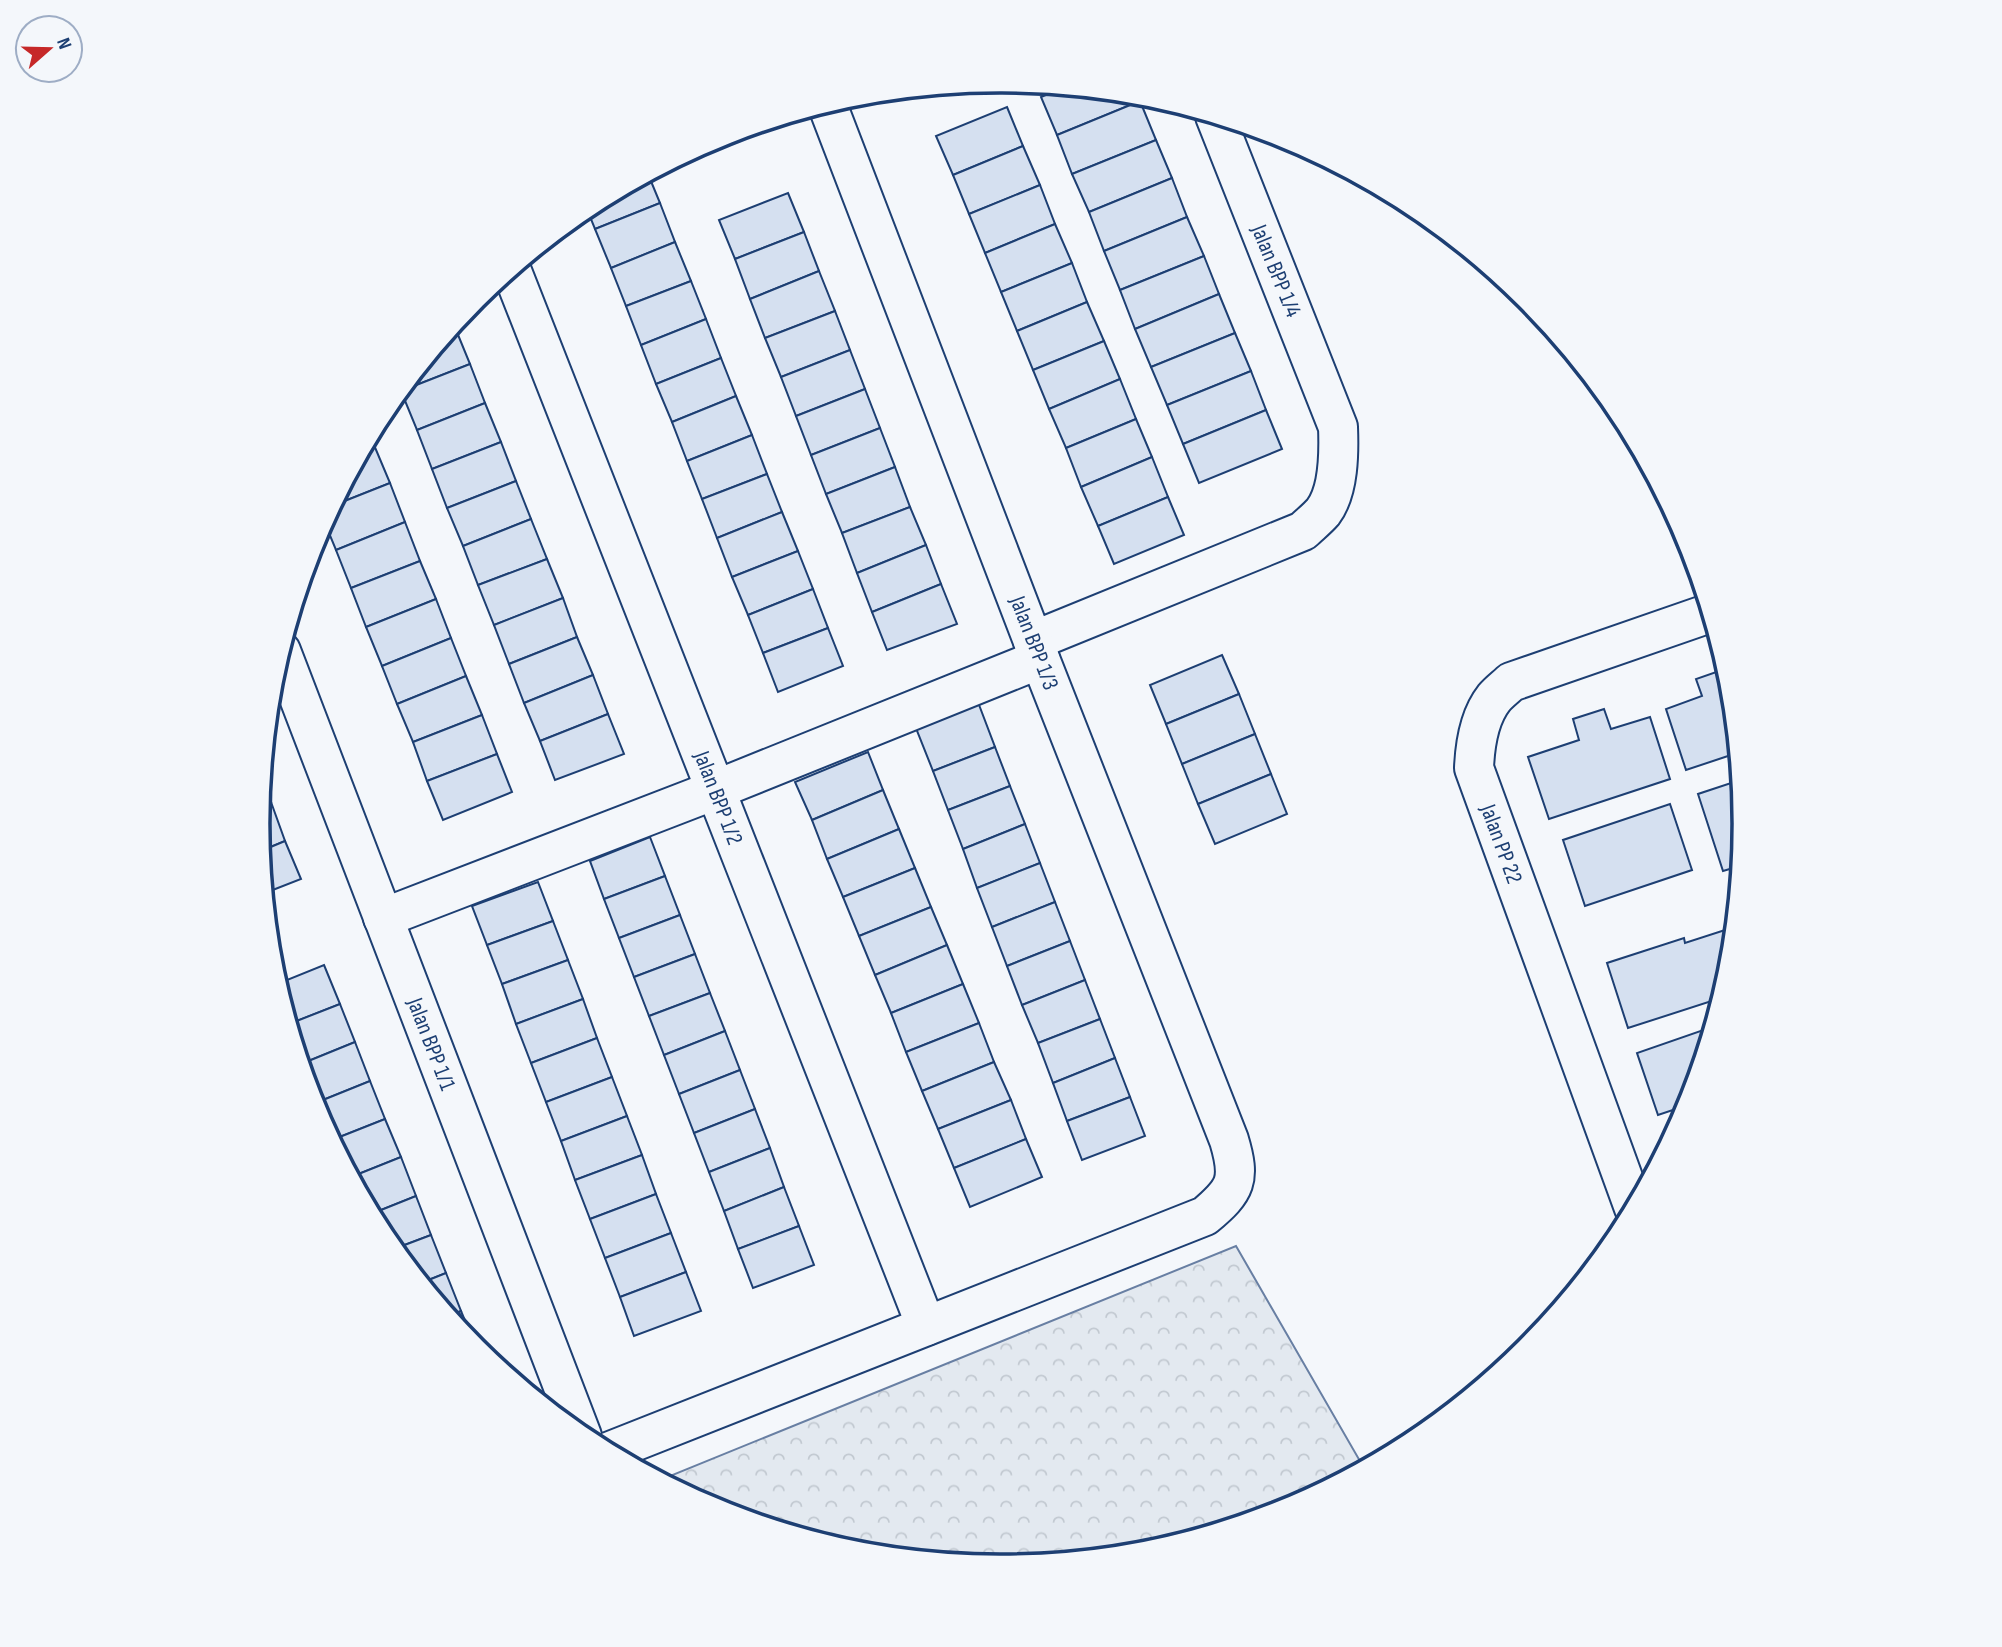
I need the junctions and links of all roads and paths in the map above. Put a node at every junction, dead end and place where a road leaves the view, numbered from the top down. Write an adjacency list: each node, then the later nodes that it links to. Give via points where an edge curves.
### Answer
1 (831, 114): 5 (street, Jalan BPP 1/3)
2 (1219, 127): 5 (street, Jalan BPP 1/4, via 1338,427 1334,486 1324,511 1303,531)
3 (515, 278): 7 (street, Jalan BPP 1/2)
4 (1701, 615): 9 (street, Jalan PP 22, via 1511,682 1494,698 1475,745 1474,768)
5 (1037, 650): 7 (street); 10 (street, Jalan BPP 1/3, via 1230,1140 1235,1183 1205,1216)
6 (287, 667): 8 (street, Jalan BPP 1/1)
7 (715, 790): 8 (street); 10 (street, Jalan BPP 1/2)
8 (383, 918): 11 (street, Jalan BPP 1/1)
9 (1630, 1196)
10 (926, 1326): 12 (street)
11 (574, 1416)
12 (621, 1447)

